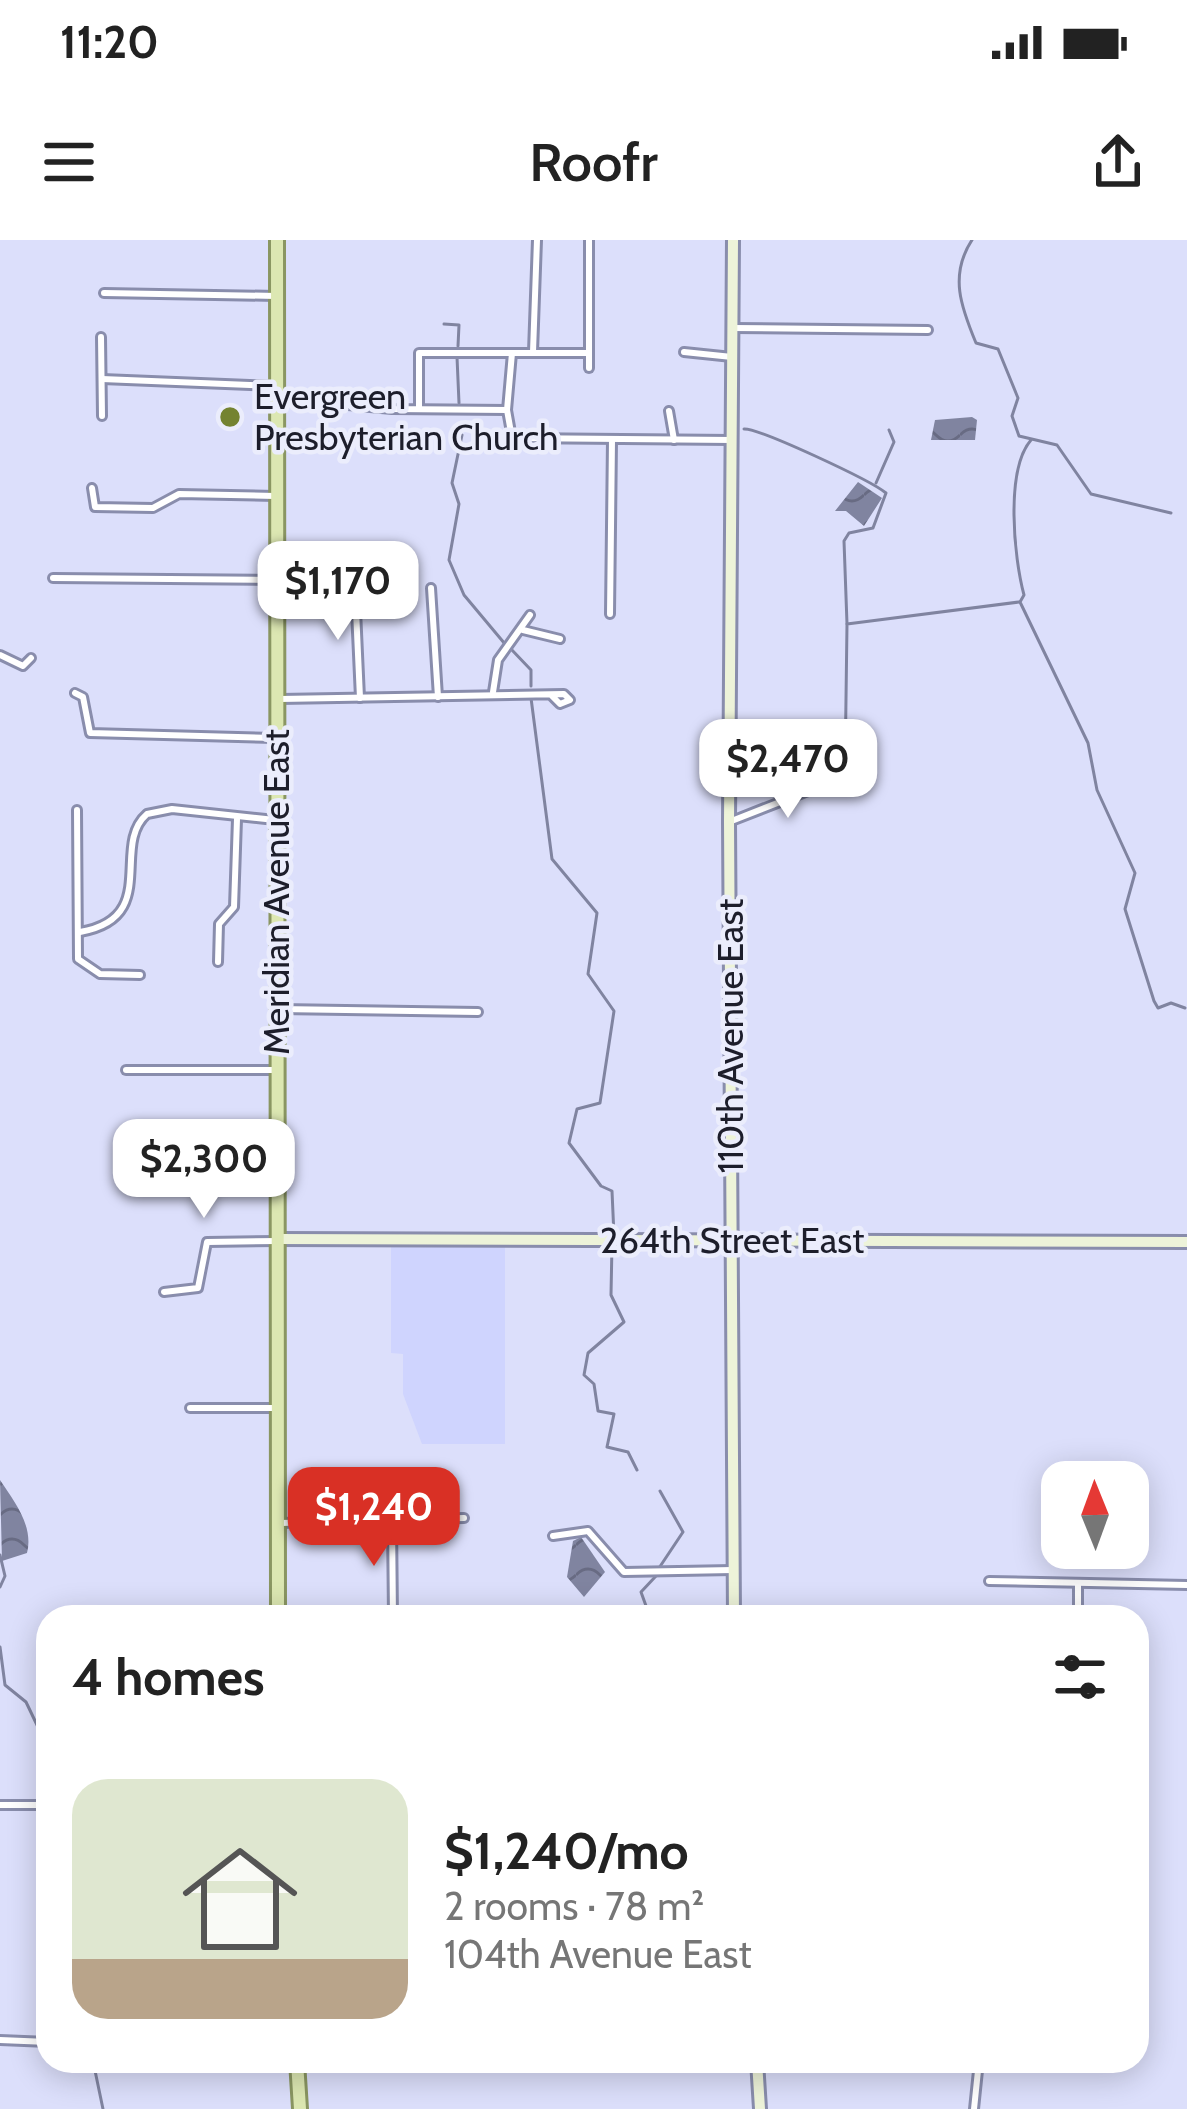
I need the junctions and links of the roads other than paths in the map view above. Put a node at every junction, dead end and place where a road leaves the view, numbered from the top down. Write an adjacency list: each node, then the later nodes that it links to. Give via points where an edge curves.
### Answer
1 (277, 240): 6 (main road, Meridian Avenue East)
2 (537, 240): 11 (street)
3 (589, 240): 13 (street)
4 (733, 240): 7 (street, 110th Avenue East)
5 (104, 292): 6 (street)
6 (276, 296): 17 (main road, Meridian Avenue East)
7 (733, 328): 8 (street); 14 (street, 110th Avenue East)
8 (928, 330)
9 (101, 337): 16 (street)
10 (512, 352): 11 (street); 18 (street, via 419,353); 19 (street)
11 (532, 352): 13 (street)
12 (684, 352): 14 (street)
13 (590, 353): 15 (street)
14 (732, 357): 24 (street, 110th Avenue East)
15 (590, 368)
16 (102, 379): 17 (street); 21 (street)
17 (276, 388): 18 (street, via 298,401); 26 (main road, Meridian Avenue East)
18 (418, 409): 19 (street)
19 (507, 410): 22 (street, via 512,438)
20 (669, 411): 23 (street)
21 (102, 416)
22 (612, 440): 23 (street); 31 (street)
23 (674, 440): 24 (street)
24 (732, 440): 48 (street, 110th Avenue East)
25 (92, 488): 26 (street, via 95,506 106,508 159,508 178,494)
26 (275, 496): 28 (main road, Meridian Avenue East)
27 (53, 578): 28 (street)
28 (275, 580): 42 (main road, Meridian Avenue East)
29 (318, 581): 41 (street, via 342,584 352,596)
30 (431, 588): 40 (street)
31 (610, 614)
32 (530, 615): 33 (street)
33 (523, 630): 34 (street); 37 (street, via 498,660)
34 (560, 639)
35 (0, 655): 36 (street, via 23,666)
36 (31, 658)
37 (494, 692): 39 (street); 40 (street)
38 (75, 693): 43 (street, via 87,730)
39 (552, 696)
40 (438, 697): 41 (street)
41 (360, 698): 42 (street)
42 (276, 699): 43 (main road, Meridian Avenue East)
43 (275, 738): 47 (main road, Meridian Avenue East)
44 (844, 777): 48 (street)
45 (76, 810): 49 (street)
46 (237, 819): 47 (street); 49 (street, via 172,809 143,816 129,896 103,925); 50 (street, via 234,910 218,926)
47 (275, 820): 52 (main road, Meridian Avenue East)
48 (729, 822): 57 (street, 110th Avenue East)
49 (80, 932): 51 (street, via 80,962 100,974)
50 (218, 962)
51 (140, 975)
52 (275, 1009): 53 (street); 55 (main road, Meridian Avenue East)
53 (478, 1012)
54 (126, 1070): 55 (street)
55 (276, 1070): 56 (main road, Meridian Avenue East)
56 (277, 1240): 57 (street, 264th Street East); 59 (street, via 211,1240 196,1291); 61 (main road, Meridian Avenue East)
57 (731, 1240): 58 (street, 264th Street East); 66 (street, 110th Avenue East)
58 (1187, 1242)
59 (164, 1292)
60 (190, 1408): 61 (street)
61 (278, 1408): 64 (main road, Meridian Avenue East)
62 (464, 1518): 63 (street)
63 (392, 1521): 64 (street); 71 (street)
64 (278, 1522): 70 (main road, Meridian Avenue East)
65 (554, 1536): 66 (street, via 588,1532 624,1572)
66 (734, 1570): 72 (street, 110th Avenue East)
67 (989, 1581): 68 (street)
68 (1078, 1583): 69 (street); 73 (street)
69 (1187, 1585)
70 (278, 1605)
71 (393, 1605)
72 (734, 1605)
73 (1078, 1605)
74 (0, 1805): 75 (street)
75 (36, 1805)
76 (0, 2040): 77 (street)
77 (36, 2042)
78 (298, 2073): 81 (main road)
79 (758, 2073): 82 (street)
80 (978, 2073): 83 (street)
81 (300, 2109)
82 (760, 2109)
83 (974, 2109)

